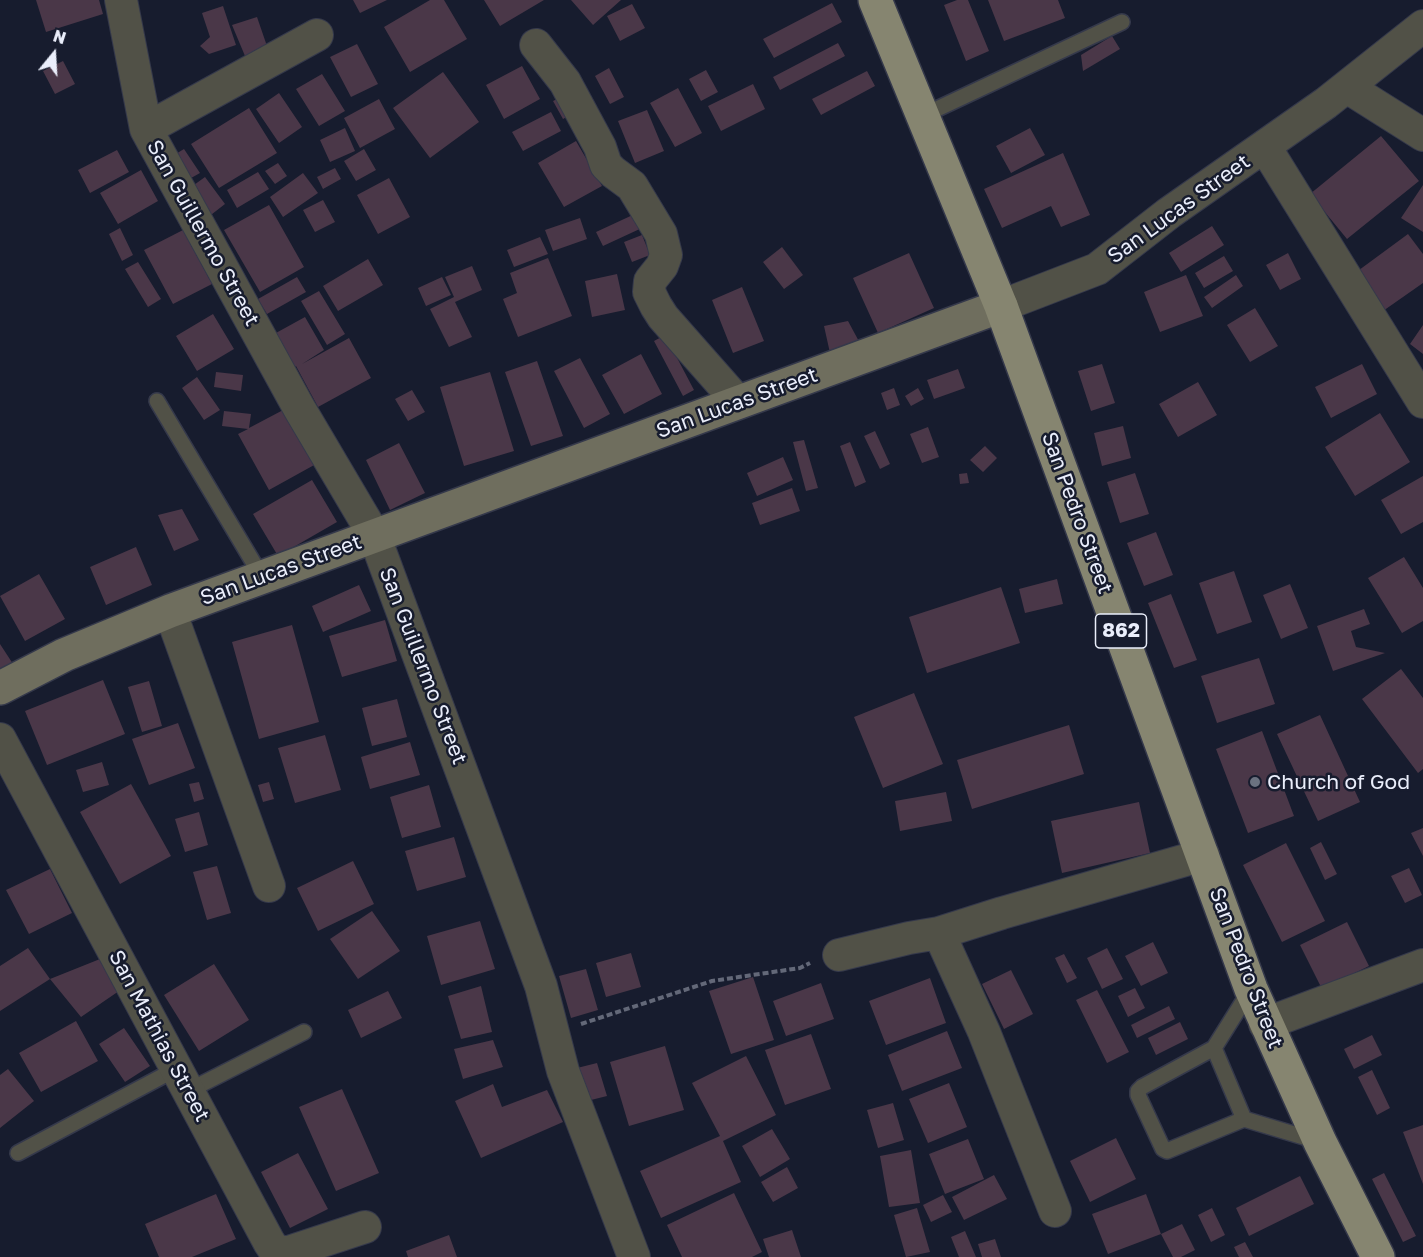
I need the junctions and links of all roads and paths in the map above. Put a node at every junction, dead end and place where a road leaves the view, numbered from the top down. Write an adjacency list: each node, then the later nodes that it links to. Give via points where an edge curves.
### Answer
1 (121, 0): 9 (street, San Guillermo Street)
2 (874, 0): 8 (main road, San Pedro Street / 862)
3 (1122, 22): 8 (lane)
4 (1423, 26): 7 (street, San Lucas Street)
5 (317, 35): 9 (street)
6 (536, 45): 14 (street, via 566,82 606,165 632,186 661,234 666,255 650,281 649,292 656,306)
7 (1347, 87): 10 (street); 11 (street, San Lucas Street)
8 (922, 116): 12 (main road, San Pedro Street / 862)
9 (146, 129): 16 (street, San Guillermo Street, via 299,408)
10 (1423, 135)
11 (1265, 147): 12 (street, San Lucas Street, via 1169,213 1097,269); 15 (street)
12 (1001, 306): 14 (street, San Lucas Street); 21 (main road, San Pedro Street / 862)
13 (157, 401): 17 (lane)
14 (738, 402): 16 (street, San Lucas Street)
15 (1423, 402)
16 (374, 535): 17 (street, San Lucas Street); 29 (street, San Guillermo Street, via 537,975)
17 (262, 577): 18 (street, San Lucas Street)
18 (170, 611): 19 (street, San Lucas Street, via 64,655); 22 (street)
19 (0, 688)
20 (0, 739): 31 (street, San Mathias Street)
21 (1203, 855): 23 (street); 26 (main road, San Pedro Street / 862)
22 (269, 886)
23 (939, 933): 24 (street); 35 (street, via 984,1032)
24 (839, 955): 29 (path, via 819,958 800,968 712,981)
25 (1423, 965): 27 (street)
26 (1251, 988): 27 (main road, San Pedro Street / 862); 30 (lane)
27 (1265, 1024): 33 (main road, San Pedro Street / 862)
28 (304, 1032): 31 (lane)
29 (554, 1034): 37 (street, San Guillermo Street, via 563,1071)
30 (1214, 1048): 32 (lane); 32 (lane, via 1142,1087 1138,1095 1167,1151)
31 (182, 1080): 34 (lane); 36 (street, San Mathias Street, via 273,1248 289,1252)
32 (1244, 1119): 33 (lane)
33 (1320, 1142): 38 (main road, San Pedro Street / 862)
34 (18, 1153)
35 (1055, 1211)
36 (364, 1227)
37 (634, 1257)
38 (1378, 1257)

